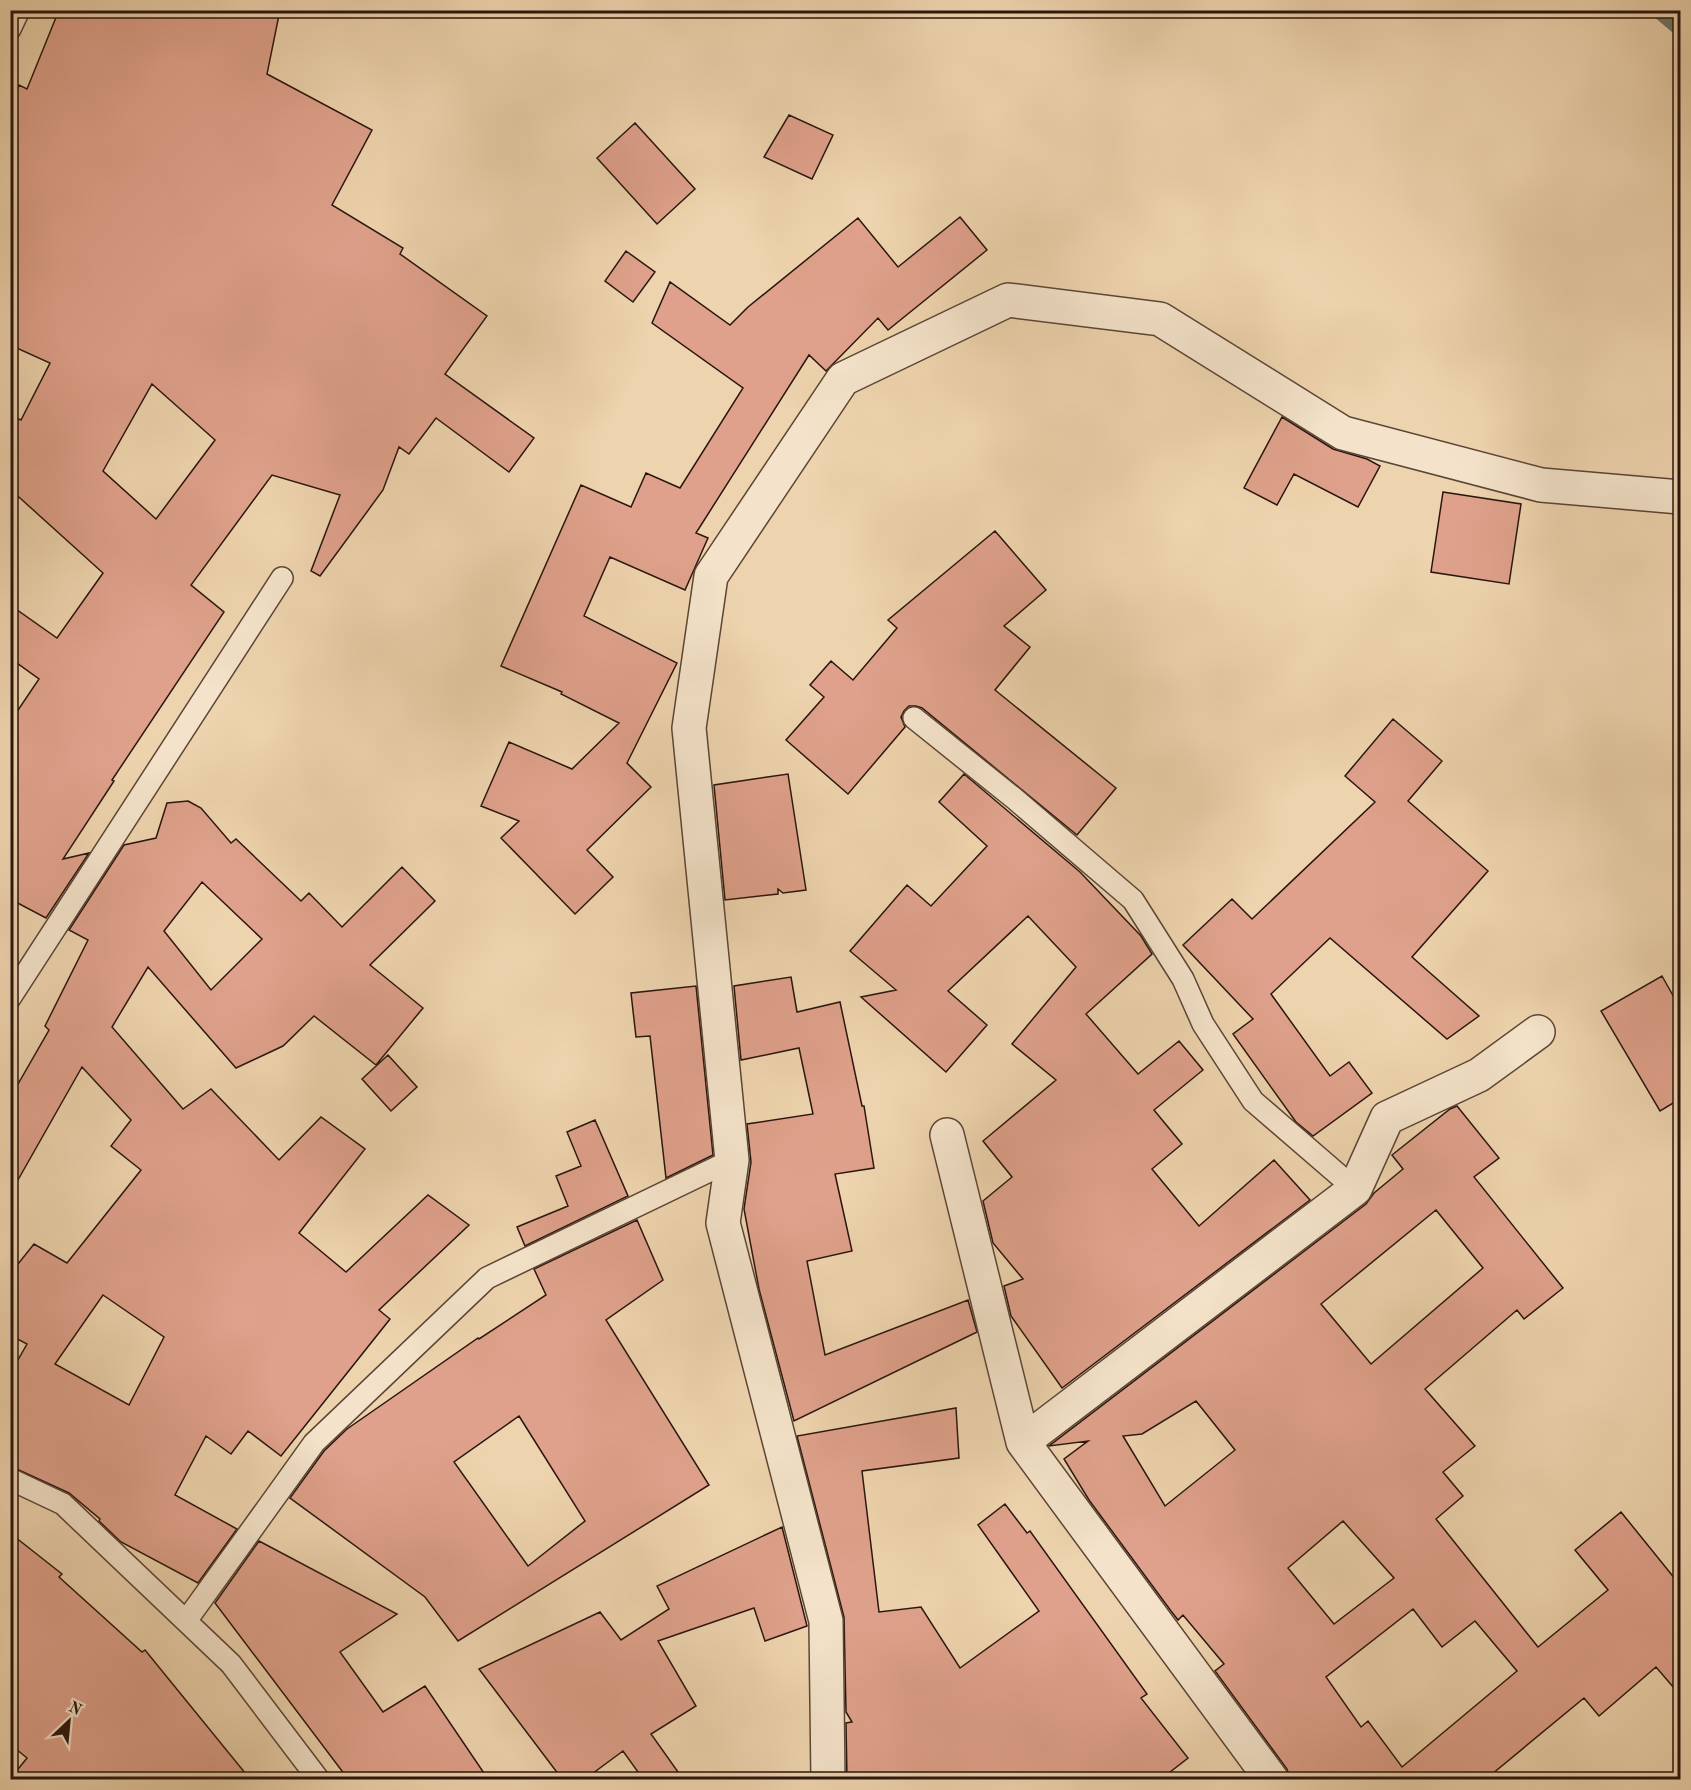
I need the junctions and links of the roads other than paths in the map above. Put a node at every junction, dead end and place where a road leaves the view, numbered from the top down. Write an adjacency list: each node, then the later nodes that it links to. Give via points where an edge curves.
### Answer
1 (20, 10): 2 (lane)
2 (10, 29)
3 (1680, 497): 9 (street, via 1541,485 1343,433 1160,319 1008,300 843,379 711,576 692,704 689,728)
4 (282, 578): 6 (lane)
5 (914, 718): 10 (lane, via 1133,900 1183,979 1203,1024 1254,1101)
6 (12, 993)
7 (1538, 1032): 10 (street, via 1479,1075 1386,1119)
8 (947, 1135): 11 (street)
9 (732, 1160): 13 (lane, via 487,1278 314,1443); 15 (street, via 723,1223 826,1621)
10 (1354, 1189): 11 (street)
11 (1023, 1442): 16 (street)
12 (10, 1479): 13 (lane, via 63,1504)
13 (186, 1621): 14 (lane, via 231,1664)
14 (319, 1779)
15 (828, 1779)
16 (1272, 1779)

